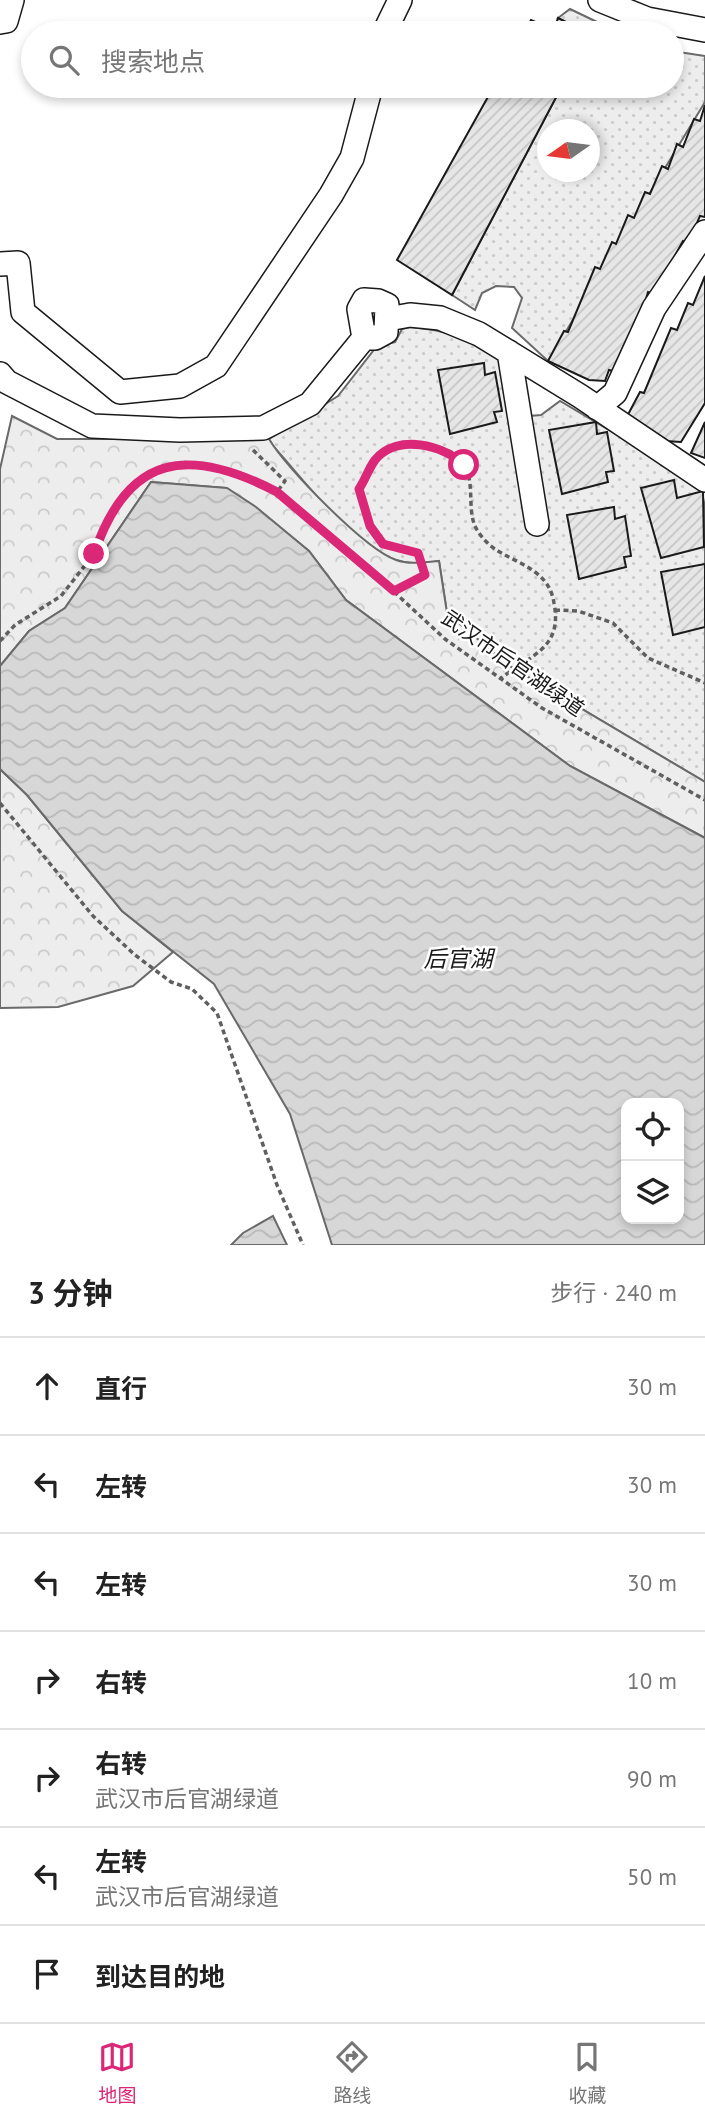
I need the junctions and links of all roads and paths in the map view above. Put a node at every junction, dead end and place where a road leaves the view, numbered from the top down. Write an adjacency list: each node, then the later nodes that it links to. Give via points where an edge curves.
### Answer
1 (12, 0): 6 (street, via 6,21)
2 (400, 0): 4 (street)
3 (600, 0): 5 (street)
4 (390, 21)
5 (658, 21)
6 (0, 22)
7 (684, 26): 8 (street)
8 (705, 30)
9 (368, 98): 11 (street, via 352,158 331,195 216,366 180,386 120,392 23,312 18,264)
10 (705, 232): 14 (street, via 654,308 615,393)
11 (0, 264)
12 (509, 352): 14 (street); 15 (street, via 440,318 410,315 388,319 386,332 364,338 310,404 263,428); 18 (street)
13 (0, 374): 15 (street, via 7,382 92,426)
14 (597, 408): 16 (street)
15 (245, 428): 17 (path, via 255,454 285,481)
16 (705, 480)
17 (277, 492): 19 (path, 武汉市后官湖绿道); 21 (path, 武汉市后官湖绿道, via 187,462 153,470 116,504 94,554 61,596 15,625)
18 (537, 524)
19 (394, 591): 20 (path, via 425,575 418,553 383,544 366,517 359,489 376,458 393,448 426,445 447,451 464,465 471,483 474,526 488,546 545,581); 22 (path, 武汉市后官湖绿道, via 445,639)
20 (555, 610): 22 (path, via 554,636); 23 (path, via 578,611 613,623 648,657)
21 (0, 641)
22 (500, 678): 24 (path, 武汉市后官湖绿道, via 542,708)
23 (705, 683)
24 (705, 800)
25 (0, 803): 26 (path, via 93,916 135,956 171,982 192,989 217,1013 277,1185)
26 (303, 1245)

